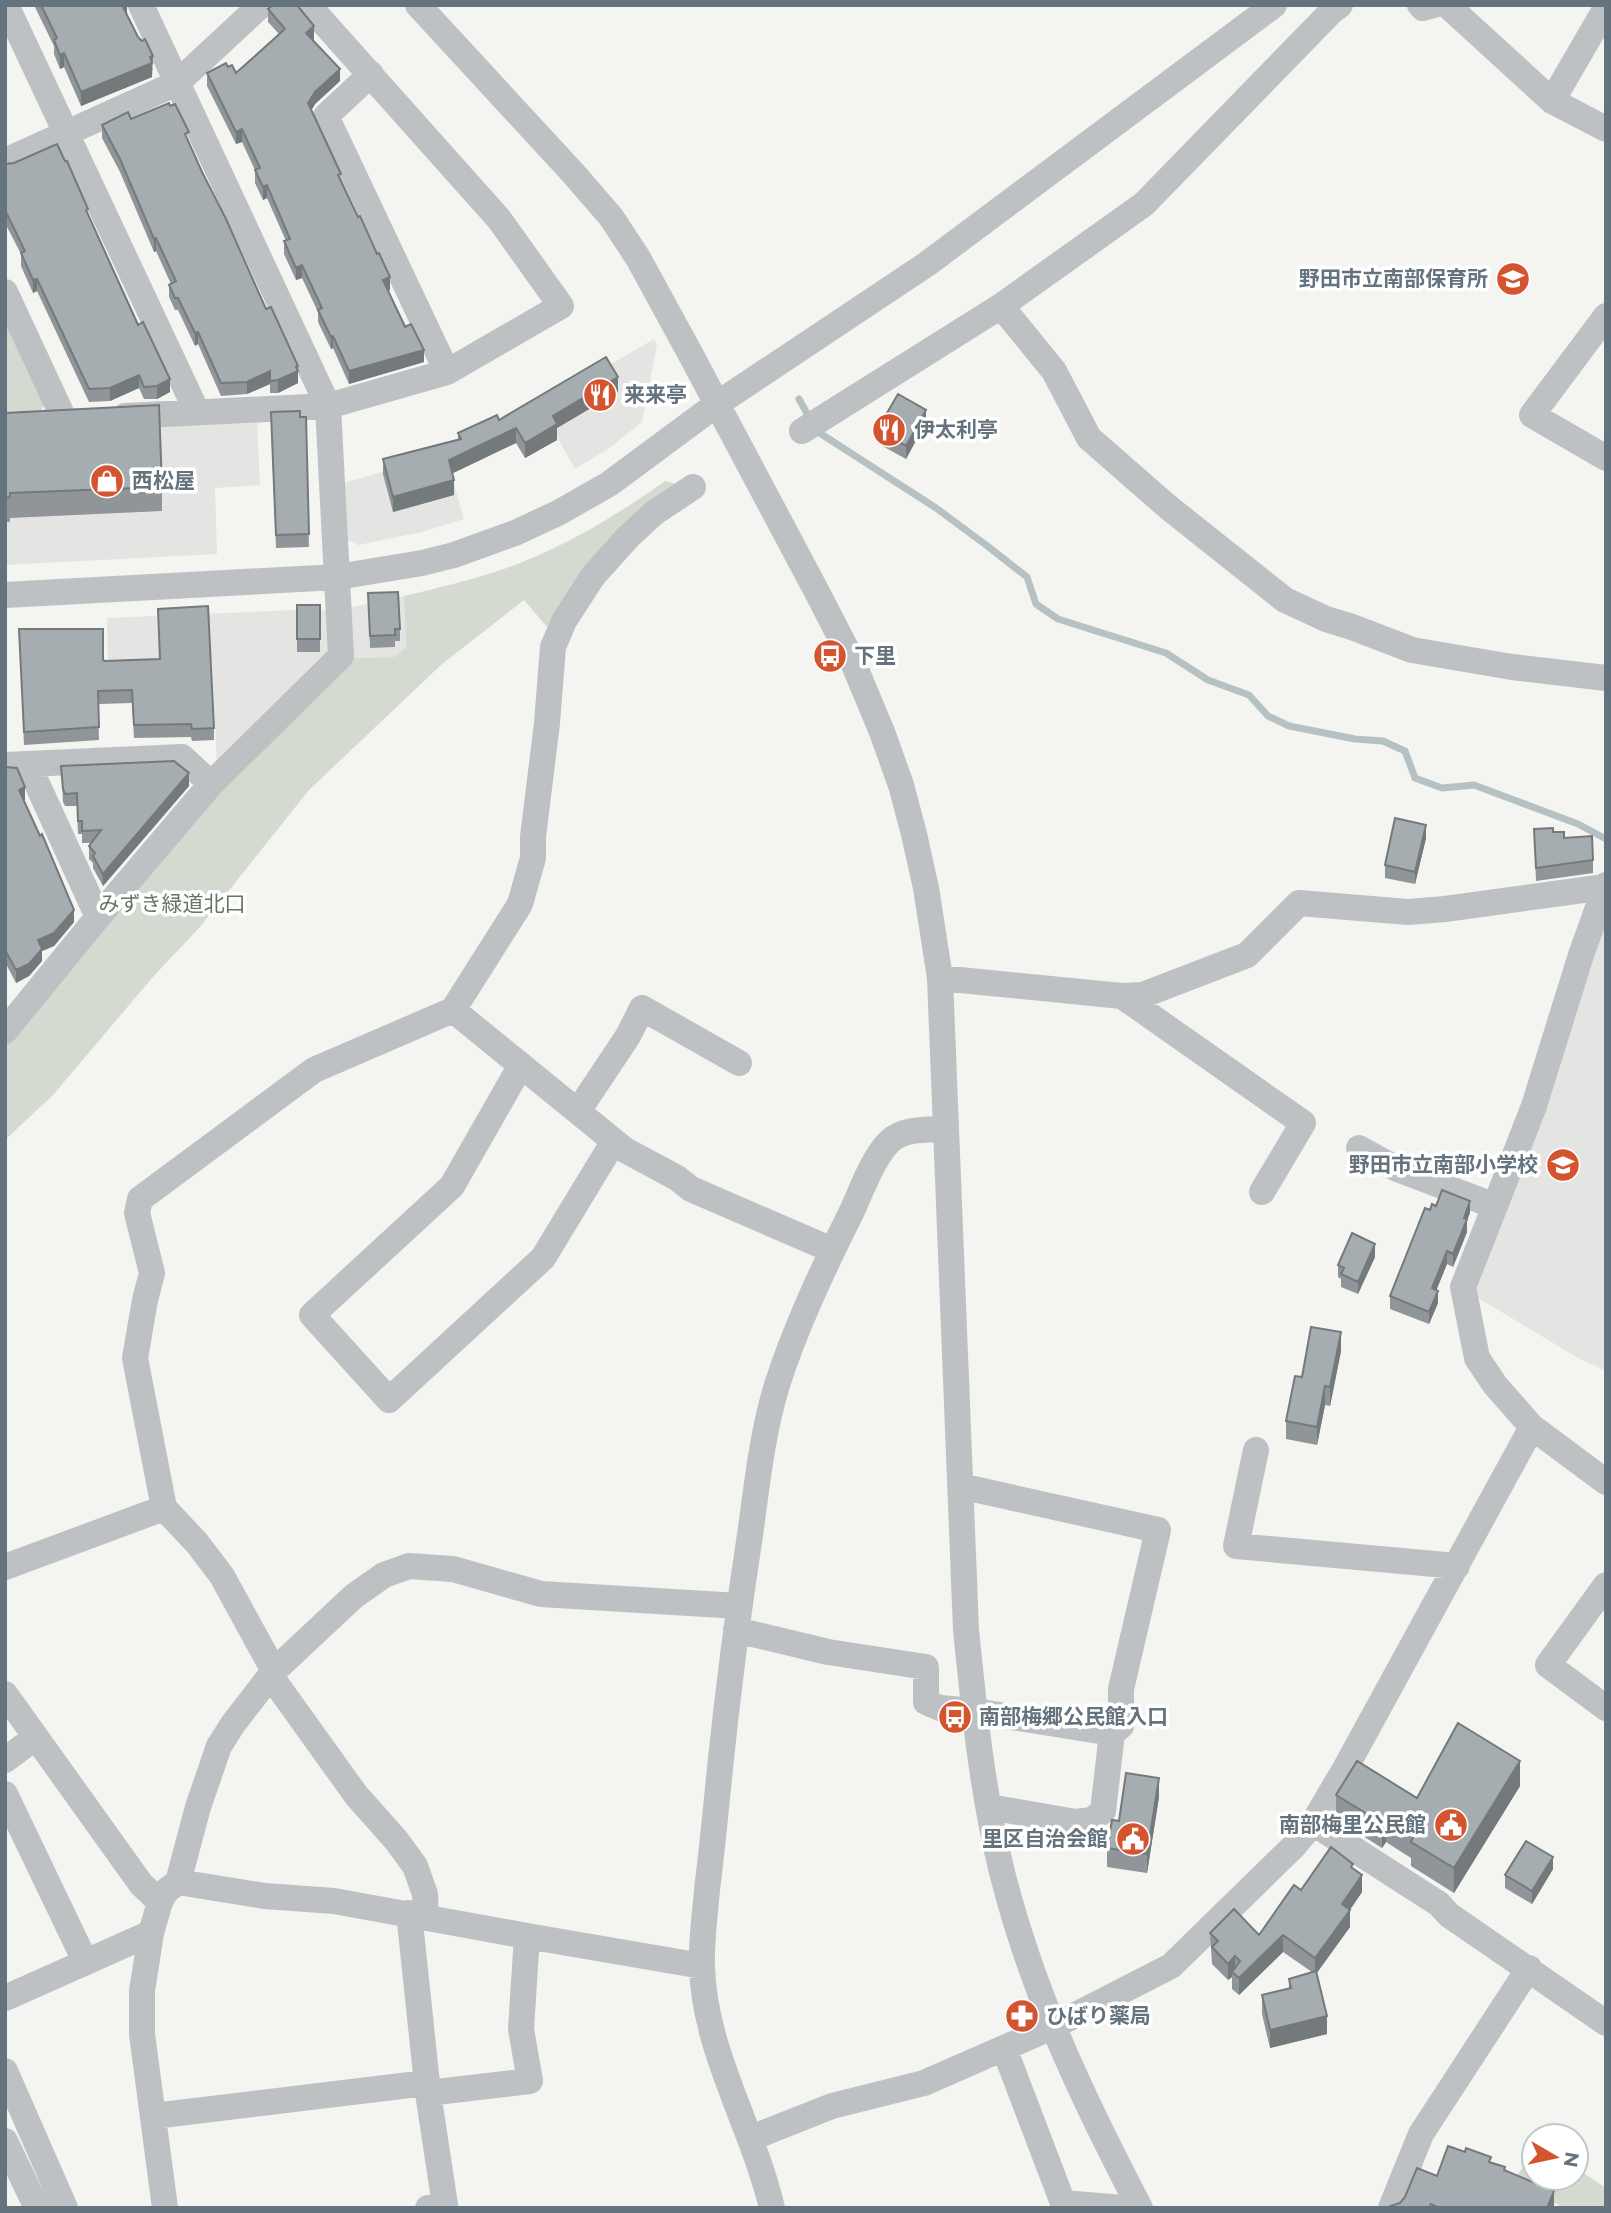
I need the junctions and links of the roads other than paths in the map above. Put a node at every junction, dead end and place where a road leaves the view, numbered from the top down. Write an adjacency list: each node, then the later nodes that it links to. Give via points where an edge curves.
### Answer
1 (6, 5): 16 (street)
2 (141, 5): 13 (street)
3 (261, 5): 13 (street)
4 (308, 5): 12 (street)
5 (418, 5): 22 (street, via 611,217)
6 (1274, 5): 22 (street, via 927,264)
7 (1340, 5): 19 (street, via 1143,204)
8 (1420, 5): 9 (street)
9 (1434, 5)
10 (1606, 8): 14 (street)
11 (1460, 9): 14 (street)
12 (371, 74): 21 (street, via 326,116); 21 (street, via 499,219 561,306)
13 (177, 83): 16 (street); 23 (street)
14 (1552, 101): 15 (street)
15 (1606, 129)
16 (65, 134): 17 (street); 24 (street)
17 (5, 161)
18 (5, 292): 24 (street, via 53,419)
19 (1001, 306): 25 (street); 30 (street, via 1054,371 1089,438 1285,600 1412,650)
20 (1606, 316): 26 (street, via 1532,415)
21 (447, 372): 23 (street)
22 (717, 404): 28 (street, via 609,484 537,523 454,555); 35 (street, via 852,660 882,732 914,834)
23 (328, 406): 24 (street); 28 (street)
24 (197, 412)
25 (802, 431)
26 (1606, 458)
27 (693, 487): 37 (street, via 628,537 593,576 564,621 553,647 533,858 520,904)
28 (337, 577): 29 (street); 32 (street, via 341,656)
29 (5, 595)
30 (1606, 678)
31 (16, 765): 32 (street, via 182,757); 34 (street)
32 (211, 784): 34 (street)
33 (1605, 886): 36 (street, via 1408,912 1299,903 1248,955 1143,995); 46 (street, via 1534,1106)
34 (98, 916): 38 (street)
35 (940, 978): 36 (street); 42 (street)
36 (1122, 996): 45 (street, via 1303,1123)
37 (453, 1010): 40 (street); 52 (street, via 314,1070 140,1199 136,1213 152,1273 135,1357)
38 (5, 1031)
39 (739, 1063): 41 (street, via 642,1008)
40 (521, 1065): 41 (street); 43 (street, via 452,1186 312,1315 389,1399 543,1258)
41 (578, 1111): 43 (street)
42 (946, 1129): 47 (street, via 915,1131 891,1140); 51 (street)
43 (614, 1141): 47 (street, via 691,1189)
44 (1359, 1148): 46 (street, via 1395,1168)
45 (1262, 1192)
46 (1495, 1206): 48 (street, via 1463,1287 1477,1358)
47 (832, 1250): 56 (street, via 793,1340 764,1432)
48 (1532, 1427): 50 (street); 53 (street)
49 (1256, 1450): 53 (street, via 1236,1546)
50 (1606, 1482)
51 (960, 1486): 60 (street); 61 (street, via 1158,1530 1121,1689 1121,1726)
52 (164, 1508): 54 (street); 57 (street, via 222,1576)
53 (1457, 1566): 66 (street)
54 (5, 1567)
55 (1606, 1586): 59 (street, via 1548,1665)
56 (738, 1618): 57 (street, via 541,1594 453,1569 409,1566 384,1575 354,1596); 60 (street, via 828,1652 926,1667 926,1702); 73 (street)
57 (272, 1673): 67 (street, via 219,1746); 69 (street, via 356,1795 415,1866 425,1894)
58 (5, 1694): 62 (street)
59 (1606, 1708)
60 (974, 1711): 61 (street); 65 (street)
61 (1112, 1733): 65 (street, via 1103,1811 1092,1820 1076,1822)
62 (36, 1737): 63 (street); 68 (street, via 141,1884)
63 (5, 1760)
64 (5, 1794): 72 (street)
65 (989, 1807): 77 (street, via 1018,1930)
66 (1313, 1823): 74 (street); 77 (street, via 1171,1966)
67 (178, 1882): 68 (street); 69 (street, via 265,1896 334,1900)
68 (160, 1902): 70 (street)
69 (417, 1916): 71 (street); 80 (street)
70 (151, 1933): 72 (street); 81 (street, via 142,1991 142,2034)
71 (527, 1937): 73 (street); 80 (street, via 521,2029 530,2081)
72 (85, 1961): 75 (street)
73 (702, 1966): 82 (street, via 711,2025)
74 (1529, 1968): 76 (street); 91 (street, via 1421,2134)
75 (5, 1998)
76 (1606, 2022)
77 (1052, 2027): 78 (street); 90 (street)
78 (1004, 2048): 82 (street, via 924,2083 832,2106); 89 (street, via 1063,2203)
79 (5, 2071): 85 (street)
80 (427, 2088): 81 (street); 87 (street, via 445,2205)
81 (154, 2116): 86 (street)
82 (751, 2138): 88 (street)
83 (5, 2141): 84 (street)
84 (37, 2208)
85 (65, 2208)
86 (165, 2208)
87 (428, 2208)
88 (772, 2208)
89 (1123, 2208)
90 (1140, 2208)
91 (1391, 2208)

